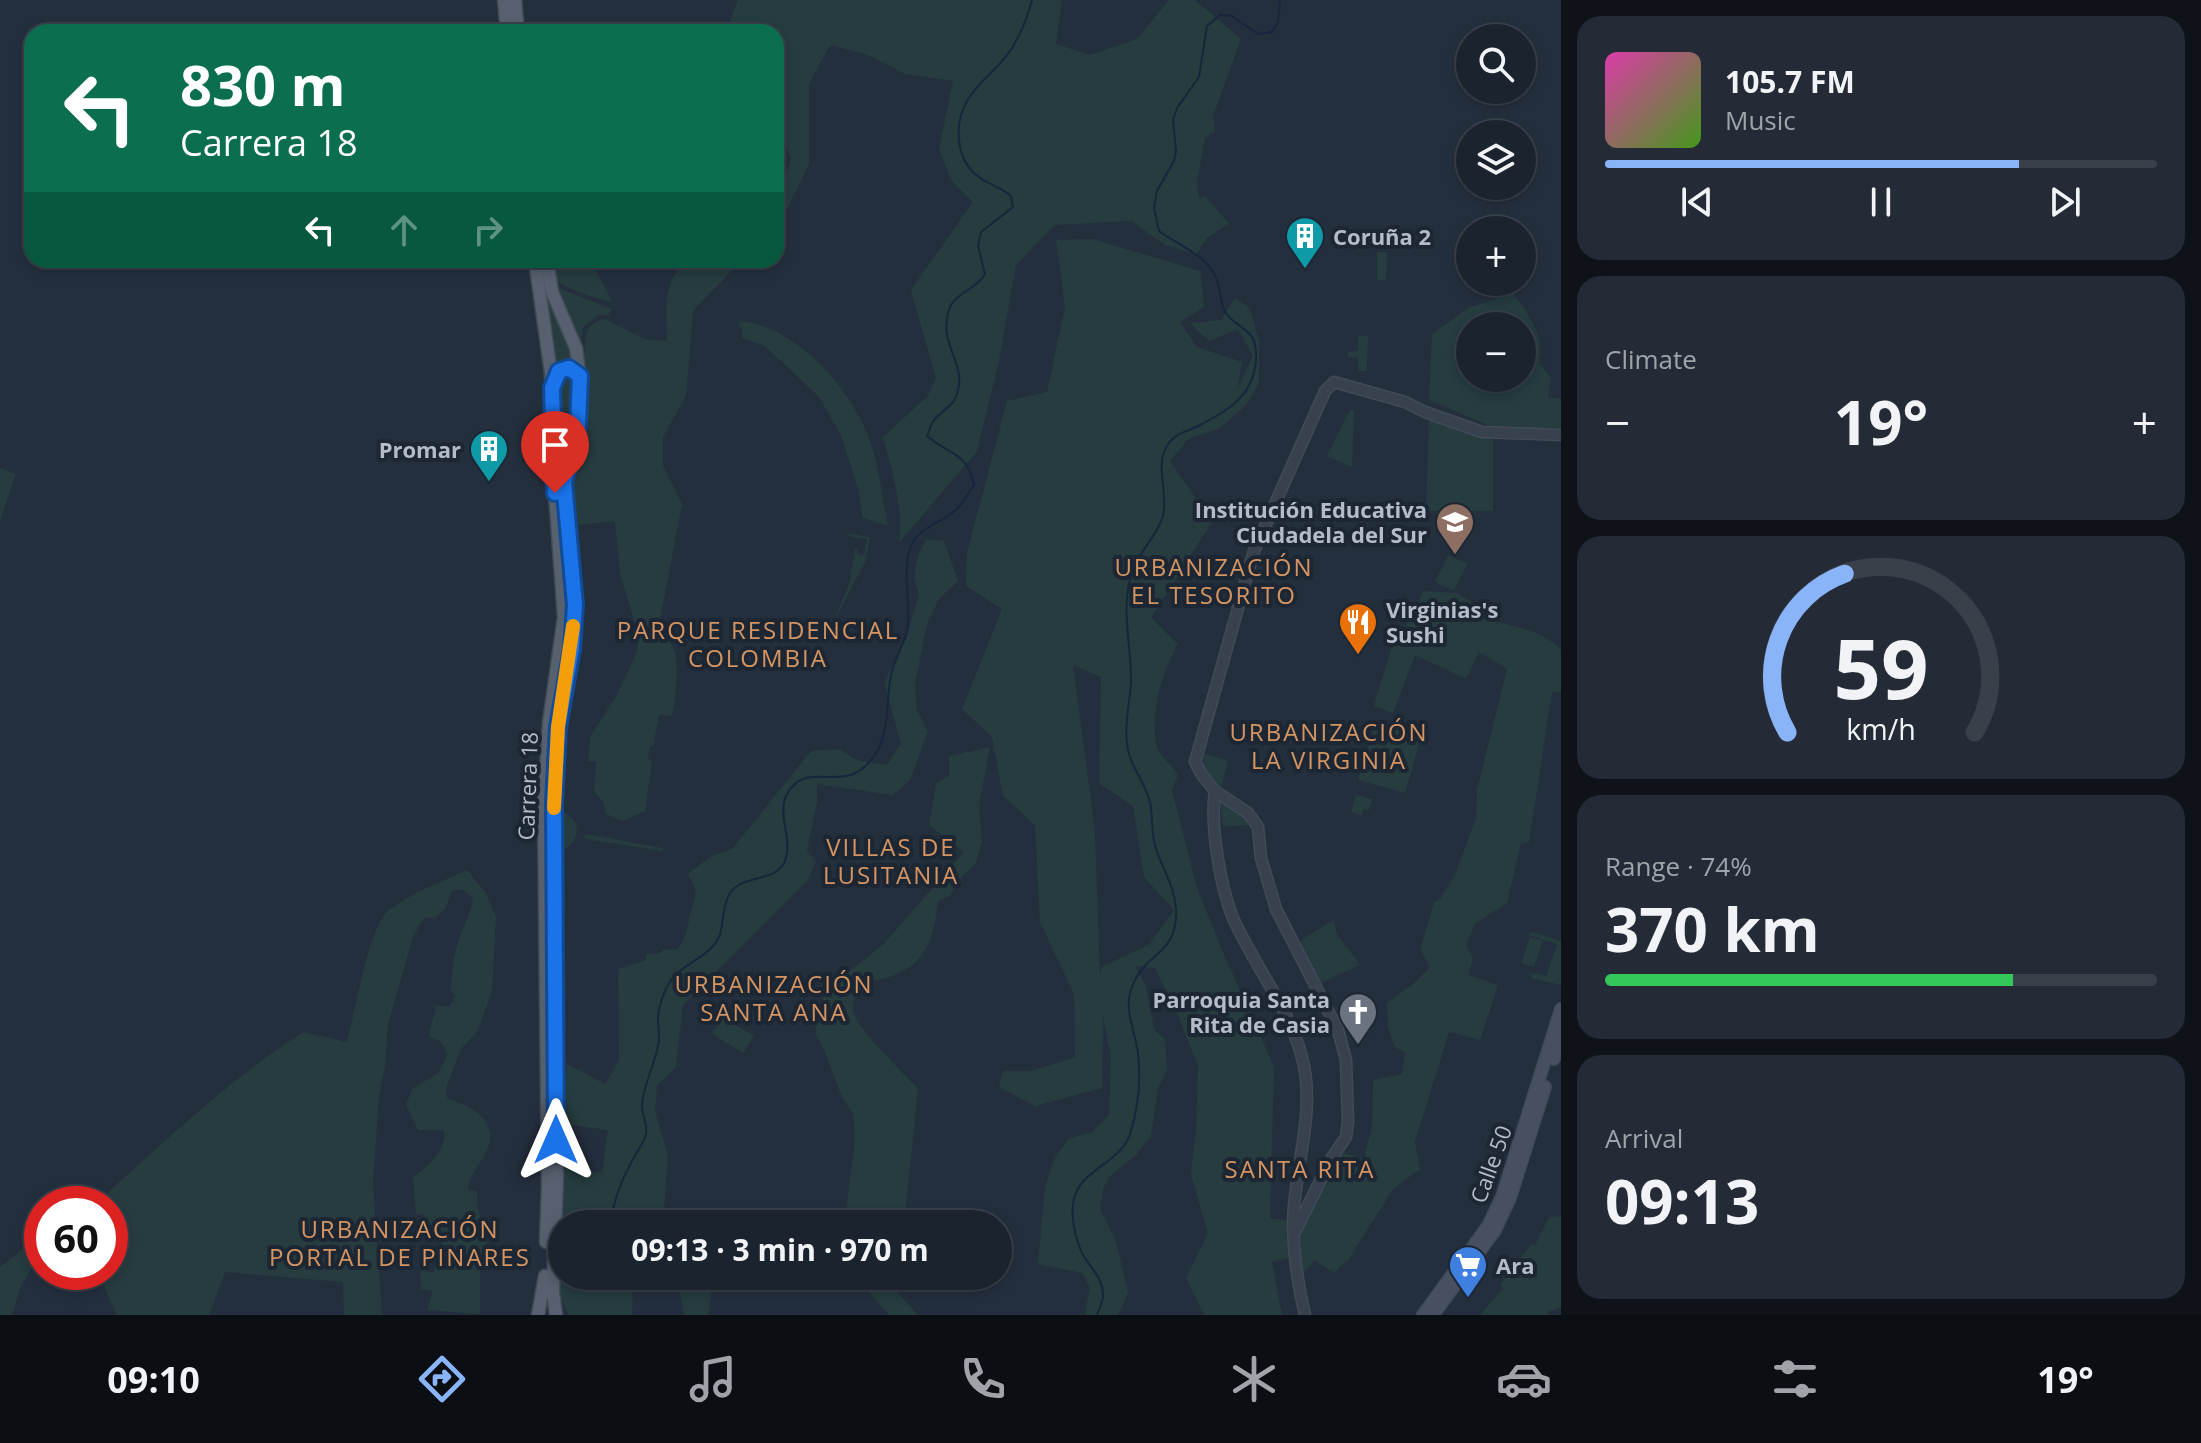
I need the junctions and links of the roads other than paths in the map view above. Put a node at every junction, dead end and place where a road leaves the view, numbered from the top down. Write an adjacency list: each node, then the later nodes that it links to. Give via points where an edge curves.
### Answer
1 (504, 0): 3 (main road)
2 (515, 0): 4 (main road)
3 (506, 24)
4 (517, 24)
5 (536, 268): 8 (main road, Carrera 18)
6 (548, 268): 7 (main road, Carrera 18, via 574,340)
7 (580, 376): 8 (main road, via 572,369 559,371); 15 (main road, Carrera 18, via 580,412 564,491 575,605 558,727 554,803)
8 (552, 388): 14 (main road, Carrera 18, via 564,617 544,803 548,1188)
9 (1561, 435): 10 (street, via 1482,432 1356,387 1334,382 1325,391 1254,551 1200,741 1195,762)
10 (1215, 791): 13 (street, via 1220,860 1233,917 1298,1040 1304,1068 1307,1117); 13 (street, via 1248,813 1258,827 1276,909 1338,1030 1346,1060 1346,1137)
11 (1561, 1009): 17 (main road, Calle 50, via 1502,1197 1488,1226)
12 (1561, 1037): 18 (main road, Calle 50, via 1510,1198 1495,1230)
13 (1294, 1234): 16 (street)
14 (540, 1315): 15 (main road)
15 (554, 1315)
16 (1305, 1315)
17 (1423, 1315)
18 (1433, 1315)

